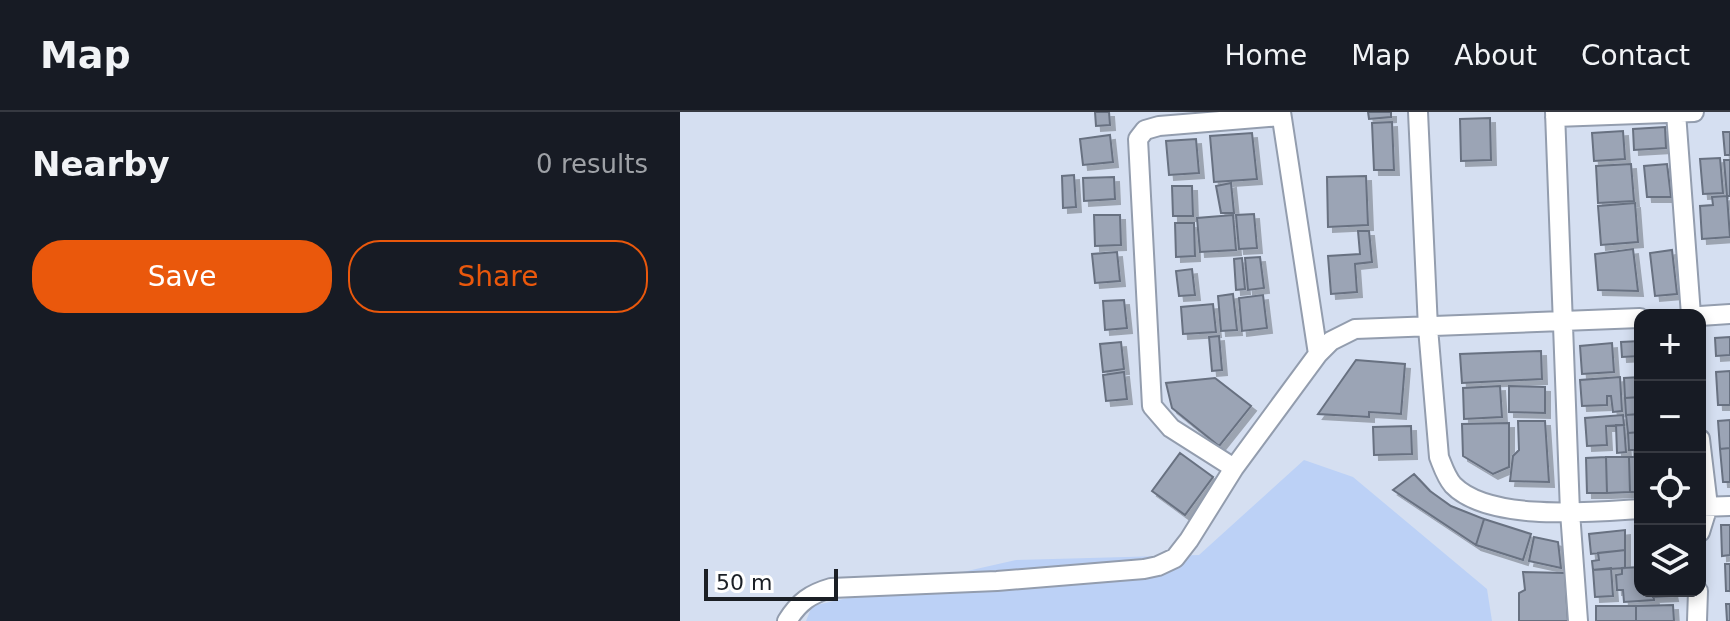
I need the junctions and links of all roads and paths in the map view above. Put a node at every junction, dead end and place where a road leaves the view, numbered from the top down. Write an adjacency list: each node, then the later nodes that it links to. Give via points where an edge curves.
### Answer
1 (1418, 112): 10 (street)
2 (1685, 113): 4 (street); 5 (street)
3 (1281, 114): 11 (street); 12 (street, via 1159,126 1138,139 1152,406 1171,428)
4 (1555, 114): 9 (street)
5 (1691, 309)
6 (1730, 314): 7 (street)
7 (1706, 316)
8 (1634, 318): 9 (street)
9 (1562, 321): 10 (street); 16 (street)
10 (1428, 328): 11 (street, via 1355,329); 16 (street, via 1439,457 1453,485 1467,496 1515,510)
11 (1318, 354): 12 (street)
12 (1234, 468): 18 (street, via 1189,540 1175,558 1158,566 997,581 831,588 809,595)
13 (1730, 506): 14 (street)
14 (1706, 507)
15 (1634, 509): 16 (street)
16 (1570, 512): 19 (street)
17 (1698, 597): 20 (street)
18 (787, 621)
19 (1578, 621)
20 (1697, 621)

